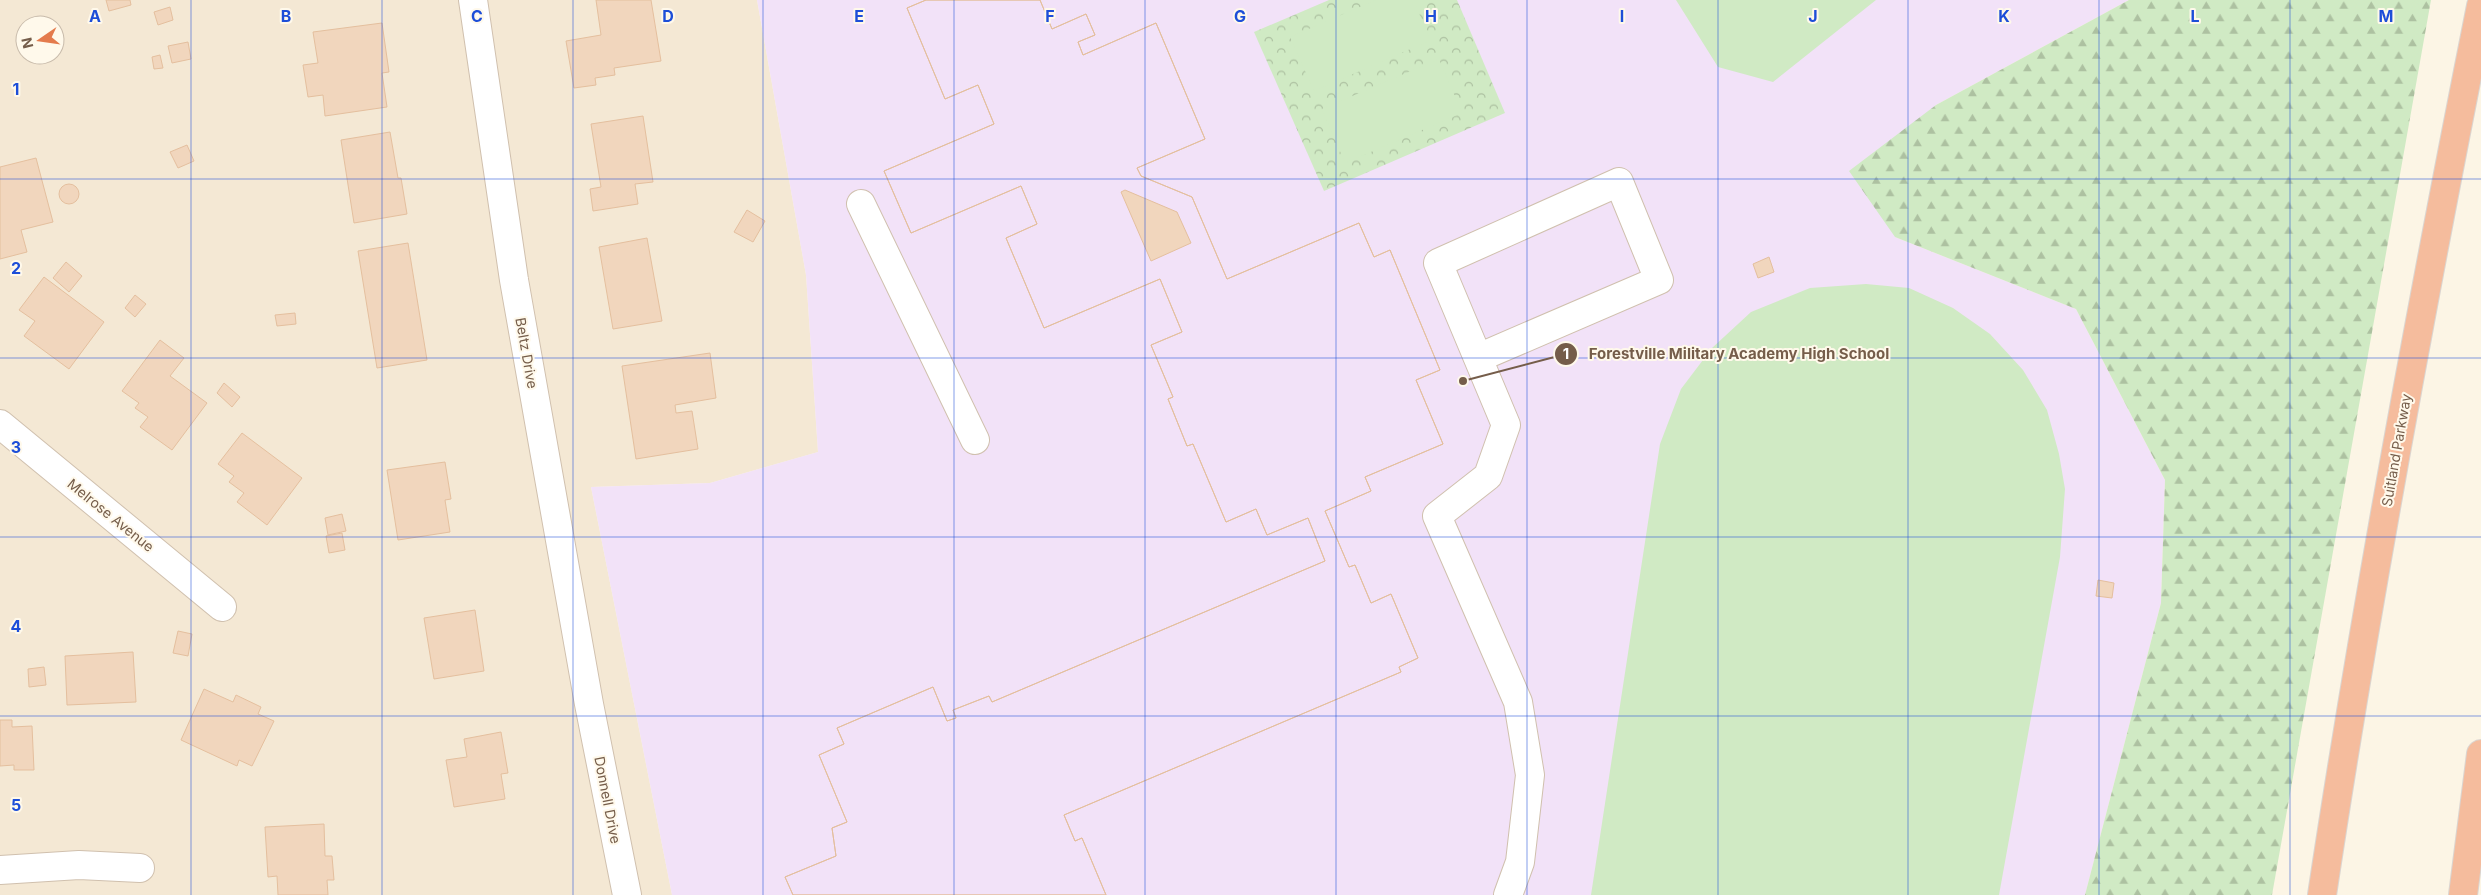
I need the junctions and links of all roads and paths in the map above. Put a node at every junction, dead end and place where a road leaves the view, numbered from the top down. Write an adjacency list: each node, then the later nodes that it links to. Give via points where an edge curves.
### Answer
1 (473, 0): 8 (street, Beltz Drive, via 514,280)
2 (2481, 6): 14 (highway, Suitland Parkway, via 2417,335 2350,714)
3 (861, 204): 6 (street)
4 (1478, 358): 4 (street, via 1438,263 1619,182 1659,280); 13 (street, via 1506,425 1488,476 1437,516 1518,702 1530,775 1520,862)
5 (0, 424): 7 (street, Melrose Avenue)
6 (975, 440)
7 (222, 607)
8 (589, 704): 12 (street, Donnell Drive)
9 (2481, 754): 15 (highway)
10 (140, 868): 11 (street, via 79,865)
11 (0, 870)
12 (627, 895)
13 (1508, 895)
14 (2322, 895)
15 (2463, 895)

